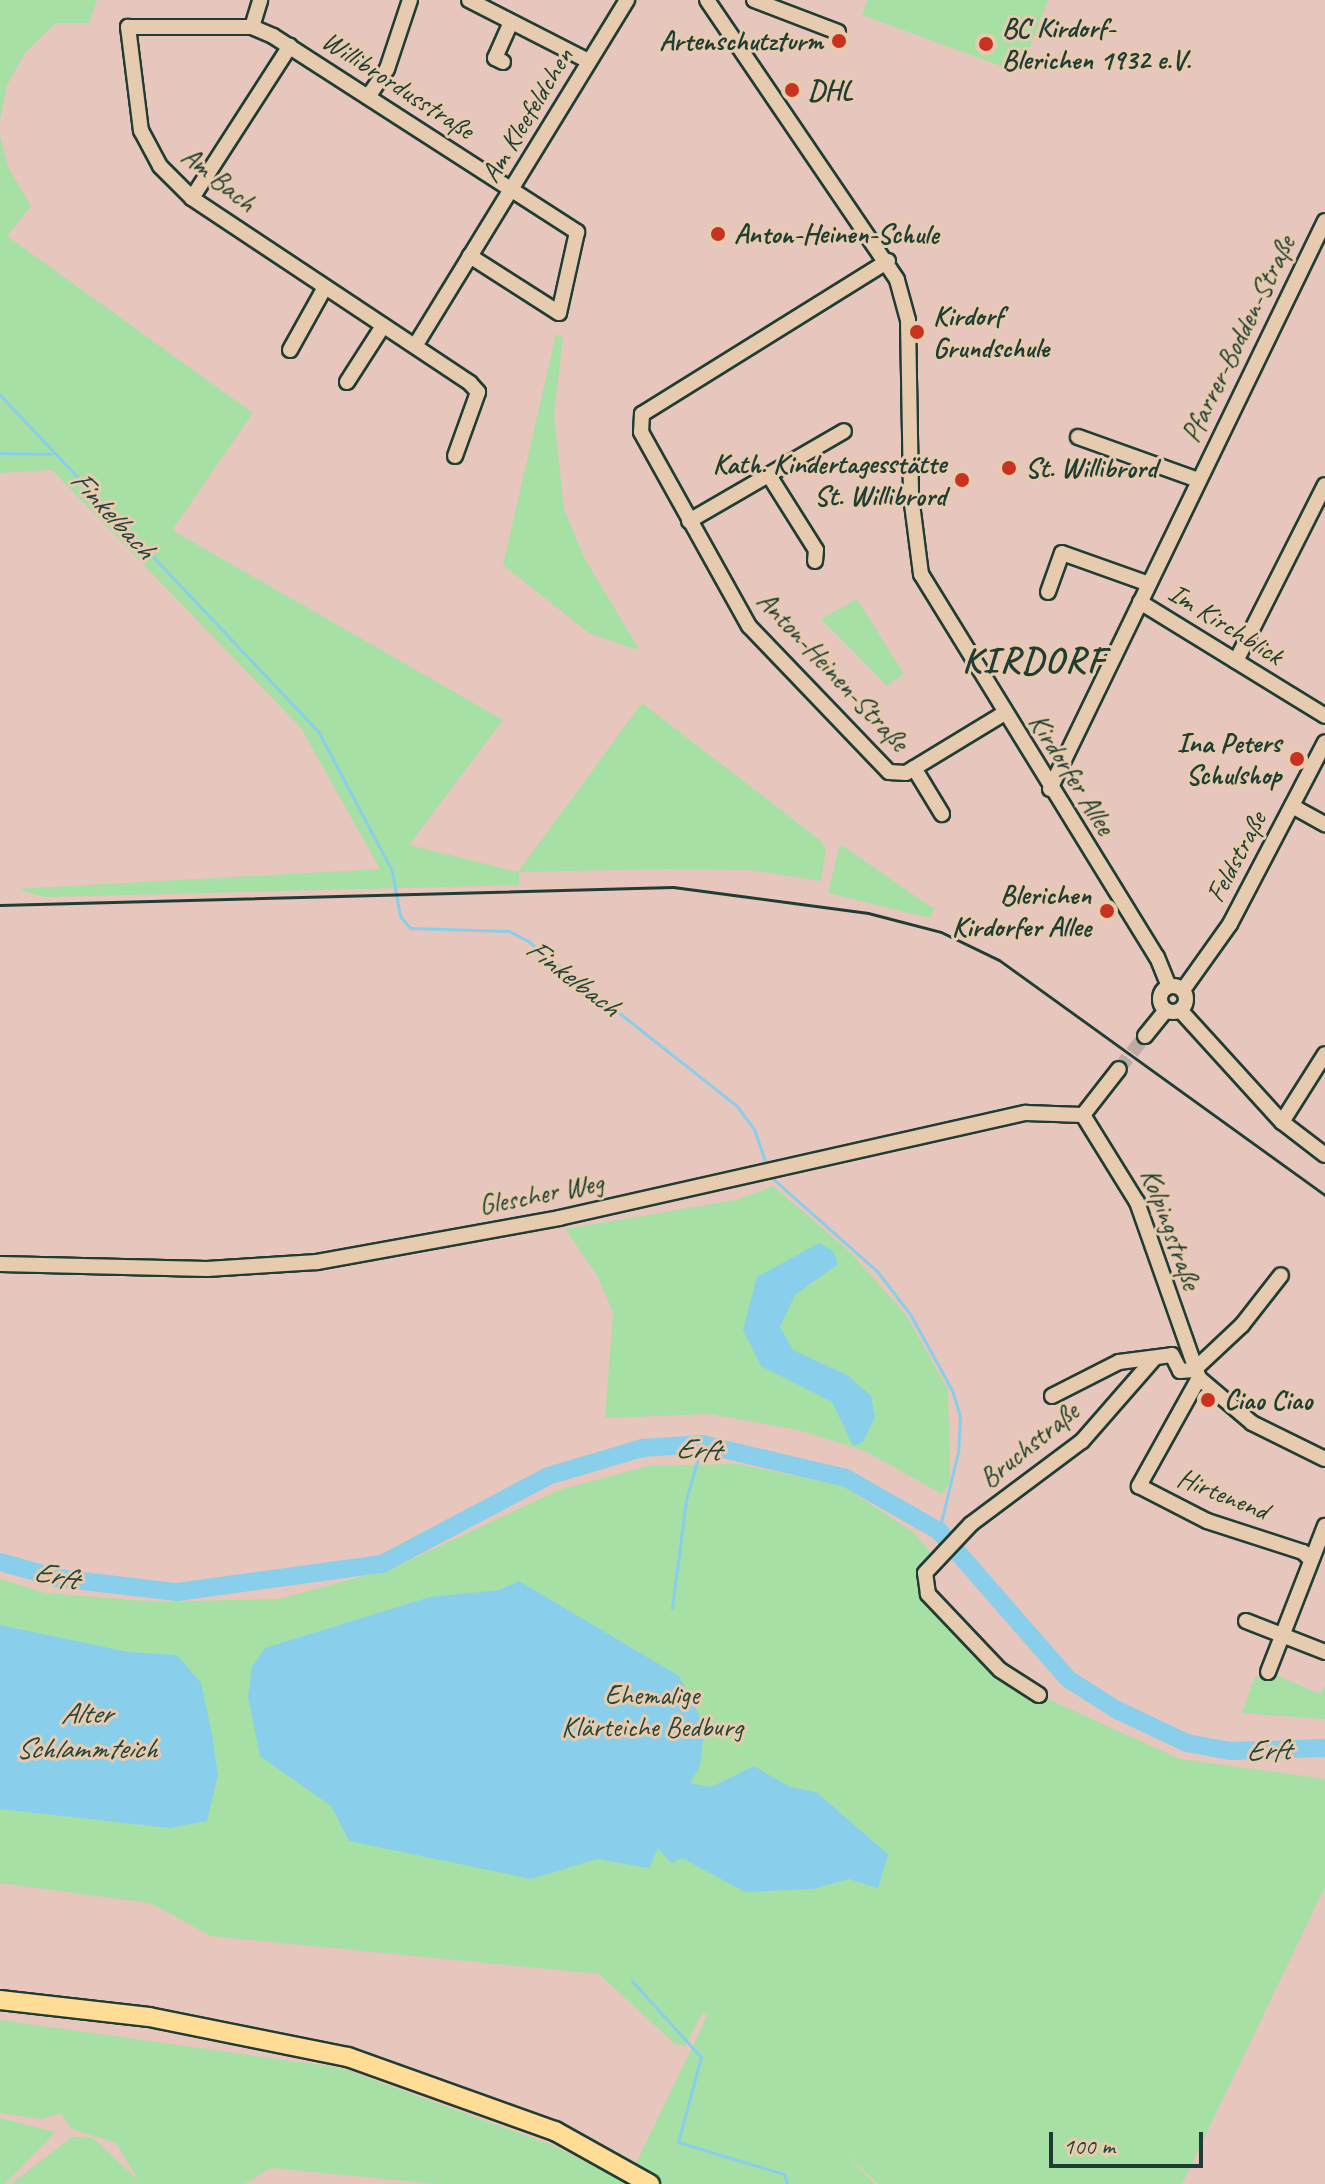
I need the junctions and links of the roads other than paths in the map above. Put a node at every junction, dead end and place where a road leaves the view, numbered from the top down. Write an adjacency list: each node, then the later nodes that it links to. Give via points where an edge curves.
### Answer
1 (260, 0): 9 (street)
2 (410, 0): 14 (street, via 387,69)
3 (469, 0): 7 (street)
4 (627, 0): 13 (street, Am Kleefeldchen)
5 (707, 0): 19 (street, Kirdorfer Allee)
6 (754, 0): 10 (street)
7 (511, 22): 12 (street); 13 (street)
8 (128, 27): 9 (street, Willibrordusstraße); 16 (street, Am Bach, via 141,131 160,166)
9 (252, 27): 11 (street, Willibrordusstraße)
10 (838, 32)
11 (290, 46): 14 (street, Willibrordusstraße); 16 (street)
12 (495, 58)
13 (588, 61): 15 (street, Am Kleefeldchen)
14 (368, 97): 15 (street, Willibrordusstraße)
15 (513, 191): 18 (street, Am Kleefeldchen); 18 (street, Willibrordusstraße, via 577,232 559,313)
16 (192, 198): 20 (street, Am Bach)
17 (1325, 221): 29 (street, Pfarrer-Bodden-Straße)
18 (470, 256): 22 (street, Am Kleefeldchen)
19 (888, 261): 31 (street, Anton-Heinen-Straße, via 642,414 641,432); 37 (street, Kirdorfer Allee, via 908,320 911,496 928,592)
20 (325, 287): 21 (street, Am Bach); 23 (street)
21 (383, 326): 22 (street, Am Bach); 24 (street)
22 (415, 346): 27 (street, Am Bach, via 478,392)
23 (290, 350)
24 (347, 382)
25 (844, 431): 28 (street)
26 (1078, 437): 29 (street, Pfarrer-Bodden-Straße)
27 (455, 456)
28 (770, 477): 31 (street); 32 (street, via 816,550)
29 (1198, 480): 33 (street, Pfarrer-Bodden-Straße)
30 (1325, 485): 36 (street)
31 (689, 521): 40 (street, Anton-Heinen-Straße, via 749,626 889,772)
32 (815, 561)
33 (1149, 584): 34 (street, via 1062,553); 35 (street, Pfarrer-Bodden-Straße)
34 (1048, 592)
35 (1140, 602): 36 (street, Im Kirchblick); 41 (street, Pfarrer-Bodden-Straße)
36 (1236, 661): 38 (street, Im Kirchblick)
37 (1003, 714): 40 (street, Anton-Heinen-Straße); 41 (street, Kirdorfer Allee)
38 (1325, 716)
39 (1325, 742): 42 (street, Feldstraße)
40 (914, 768): 43 (street, Anton-Heinen-Straße)
41 (1050, 789): 45 (street, Kirdorfer Allee)
42 (1292, 806): 44 (street); 45 (street, Feldstraße, via 1230,924)
43 (942, 814)
44 (1325, 824)
45 (1176, 988): 46 (street, Feldstraße, via 1187,1000); 46 (street, Feldstraße, via 1160,996)
46 (1173, 1010): 47 (street); 51 (street)
47 (1145, 1036)
48 (1325, 1054): 51 (street)
49 (1119, 1069): 50 (street)
50 (1083, 1115): 53 (street, Glescher Weg, via 1026,1113 759,1174 317,1262 207,1269); 56 (street, Kolpingstraße, via 1137,1202)
51 (1282, 1122): 52 (street)
52 (1325, 1155)
53 (0, 1264)
54 (1281, 1275): 56 (street)
55 (1153, 1360): 56 (street, via 1172,1355 1180,1371); 57 (street, via 1104,1366); 65 (street, Bruchstraße, via 1082,1441 965,1528 931,1564 924,1583 928,1594 1000,1670)
56 (1196, 1374): 58 (street, via 1252,1423); 60 (street, Hirtenend, via 1139,1486 1207,1521 1303,1552)
57 (1052, 1396)
58 (1325, 1459)
59 (1325, 1526): 60 (street)
60 (1311, 1560): 62 (street)
61 (1246, 1621): 62 (street)
62 (1283, 1635): 63 (street); 64 (street)
63 (1325, 1652)
64 (1268, 1672)
65 (1039, 1695)
66 (0, 2000): 67 (main road, via 149,2017 348,2057 555,2131)
67 (650, 2184)

